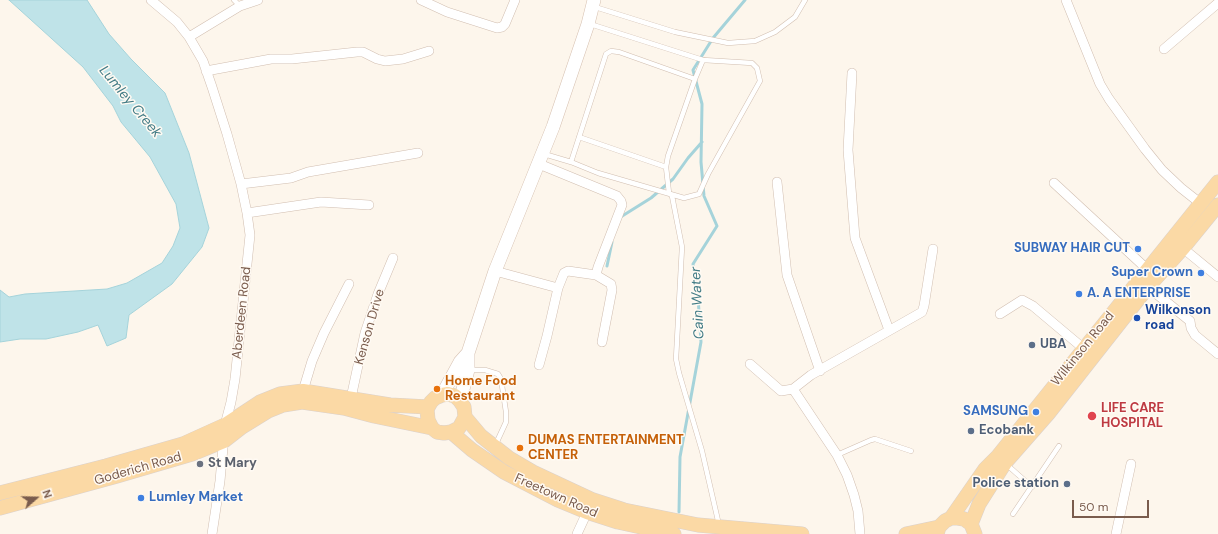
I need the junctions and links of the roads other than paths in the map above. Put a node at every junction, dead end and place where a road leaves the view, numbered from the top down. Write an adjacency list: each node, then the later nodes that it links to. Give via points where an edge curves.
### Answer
1 (151, 0): 11 (street, Aberdeen Road)
2 (258, 0): 7 (street)
3 (420, 0): 4 (street, via 447,12 497,28 505,24)
4 (515, 0)
5 (805, 0): 8 (lane, via 795,17 775,32 755,42 728,43 674,32)
6 (1066, 0): 28 (street, via 1100,84 1109,99 1162,170)
7 (237, 3): 11 (street)
8 (594, 3): 10 (main road)
9 (1218, 3): 12 (street)
10 (588, 24): 14 (lane); 20 (main road)
11 (189, 36): 15 (street, Aberdeen Road)
12 (1164, 49)
13 (428, 51): 15 (street, via 403,60 385,61 363,52 292,59 271,58)
14 (703, 60): 17 (lane); 27 (lane, via 752,63 757,68 760,81 699,194 684,198)
15 (206, 71): 26 (street, Aberdeen Road)
16 (852, 74): 44 (street, via 848,150 855,238)
17 (694, 79): 18 (lane, via 611,51 606,54); 22 (lane)
18 (579, 137): 21 (lane); 22 (lane)
19 (418, 153): 26 (street, via 308,172 292,178)
20 (541, 159): 21 (lane); 36 (main road); 38 (street, via 617,196 621,201 622,205)
21 (571, 162): 27 (lane, via 598,173)
22 (666, 167): 27 (lane)
23 (777, 182): 52 (street, via 787,275)
24 (1218, 182): 28 (main road, Wilkinson Road)
25 (1054, 183): 37 (street)
26 (241, 184): 31 (street, Aberdeen Road)
27 (669, 193): 76 (lane, via 672,196 682,247 676,359 702,451)
28 (1200, 203): 32 (main road, Wilkinson Road)
29 (1218, 205): 33 (main road, Wilkinson Road)
30 (369, 206): 31 (street, via 321,202)
31 (247, 212): 60 (street, Aberdeen Road, via 250,235 235,379)
32 (1172, 239): 33 (street); 37 (main road, Wilkinson Road)
33 (1183, 248): 39 (street); 41 (main road, Wilkinson Road)
34 (933, 249): 44 (street, via 922,312)
35 (393, 258): 56 (street, Kenson Drive, via 365,333)
36 (495, 270): 42 (street); 47 (main road)
37 (1148, 270): 46 (main road, Wilkinson Road)
38 (596, 275): 42 (street, via 568,271 564,273); 45 (street, via 610,284 612,290)
39 (1218, 277)
40 (349, 284): 54 (street, via 324,333)
41 (1148, 287): 48 (street, via 1190,321 1195,335); 68 (main road, Wilkinson Road, via 1048,414)
42 (558, 288): 50 (street)
43 (1000, 314): 46 (street, via 1022,300 1033,306)
44 (889, 330): 52 (street)
45 (602, 342)
46 (1083, 348): 68 (main road, Wilkinson Road)
47 (468, 353): 51 (main road); 55 (main road, via 460,362)
48 (1218, 354)
49 (750, 364): 53 (street, via 781,391)
50 (539, 365)
51 (468, 370): 57 (main road); 65 (lane, via 485,370 498,374 501,379 506,422)
52 (820, 371): 53 (street)
53 (793, 389): 67 (street)
54 (303, 391): 56 (main road, Goderich Road); 60 (main road, Goderich Road, via 280,394 260,402)
55 (442, 395): 57 (main road, via 455,396); 58 (main road)
56 (351, 398): 58 (main road, Goderich Road, via 390,405)
57 (460, 401): 59 (main road, via 464,407)
58 (428, 406): 61 (main road, via 428,420)
59 (465, 417): 62 (main road, via 459,428); 65 (main road, Freetown Road)
60 (225, 425): 63 (street, Aberdeen Road); 71 (main road, Goderich Road, via 183,444)
61 (432, 428): 62 (main road, via 437,432); 63 (main road, Goderich Road, via 344,408 302,402 268,411)
62 (451, 432): 72 (main road, Freetown Road, via 504,472 530,486)
63 (224, 441): 73 (main road, Goderich Road, via 192,454); 79 (street, Aberdeen Road)
64 (1059, 446): 70 (lane)
65 (494, 448): 72 (main road, Freetown Road)
66 (911, 451): 67 (lane, via 875,439)
67 (837, 455): 83 (street, via 854,495)
68 (1001, 459): 70 (lane); 75 (main road, Wilkinson Road, via 985,469); 77 (main road, Wilkinson Road, via 979,504)
69 (1131, 464): 85 (street)
70 (1032, 487): 74 (lane)
71 (0, 493)
72 (590, 506): 76 (main road, Freetown Road); 80 (street); 81 (main road, Freetown Road, via 618,522)
73 (0, 508)
74 (1013, 514)
75 (952, 518): 77 (main road, via 964,519); 78 (main road, via 945,521)
76 (719, 527): 82 (main road, Freetown Road)
77 (973, 529)
78 (938, 531): 84 (main road)
79 (212, 534)
80 (577, 534)
81 (674, 534)
82 (802, 534)
83 (860, 534)
84 (906, 534)
85 (1116, 534)

